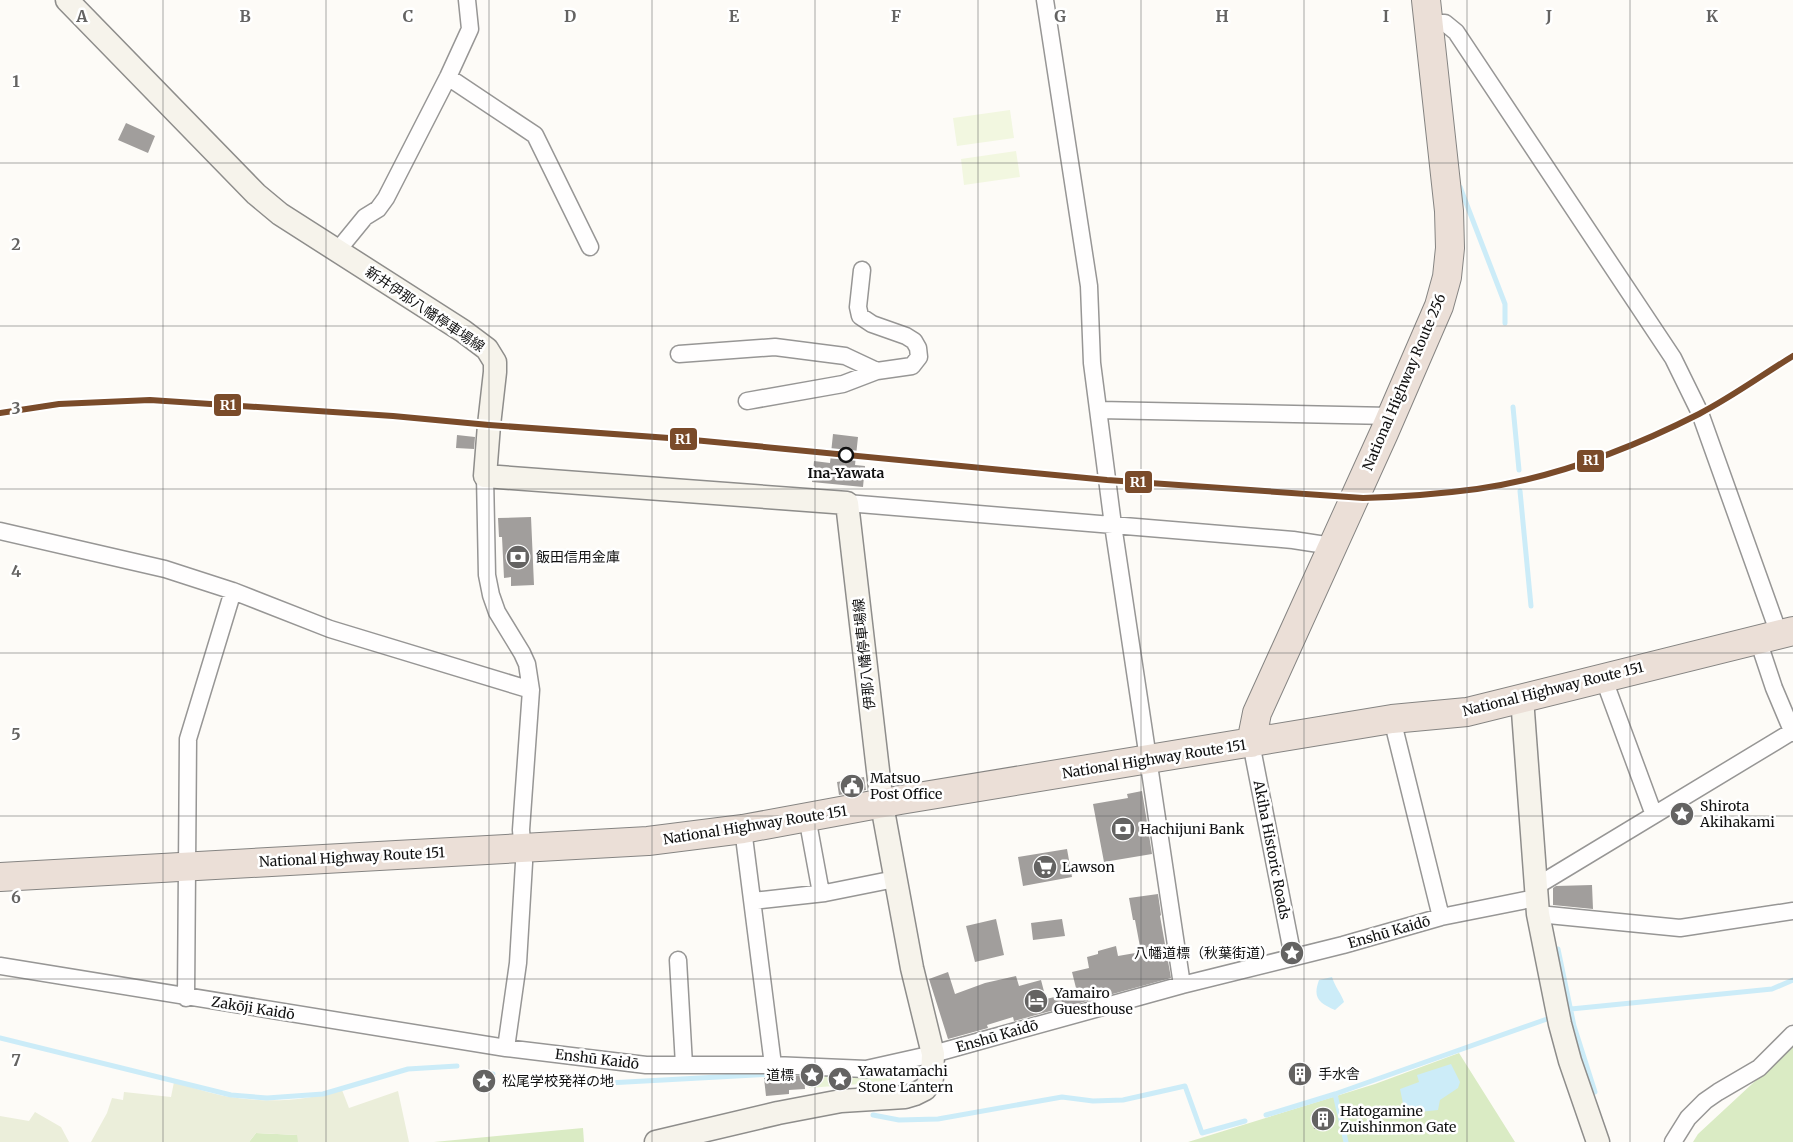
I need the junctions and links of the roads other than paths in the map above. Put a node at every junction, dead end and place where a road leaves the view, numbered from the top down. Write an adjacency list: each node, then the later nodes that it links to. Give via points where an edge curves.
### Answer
1 (67, 0): 7 (main road, 新井伊那八幡停車場線, via 256,194 280,214)
2 (467, 0): 5 (street, via 470,29)
3 (1045, 0): 12 (street, via 1089,286 1092,364)
4 (1427, 11): 13 (highway, National Highway Route 256, via 1449,211 1450,248 1439,306); 20 (street, via 1456,32 1674,358 1700,413)
5 (448, 77): 6 (street, via 535,136); 7 (street, via 386,198 378,210 365,217)
6 (590, 247)
7 (338, 250): 14 (main road, 新井伊那八幡停車場線, via 487,349 495,362 495,372)
8 (862, 270): 10 (street, via 860,316 872,324 906,336 918,348 919,357 912,366)
9 (679, 354): 10 (street, via 775,347 846,356)
10 (877, 371): 11 (street, via 843,384)
11 (747, 401)
12 (1099, 410): 13 (street); 16 (street)
13 (1390, 416): 18 (highway, National Highway Route 256)
14 (485, 476): 15 (main road); 22 (street, via 487,575 491,595 497,612 522,653)
15 (847, 503): 16 (street); 28 (main road, 伊那八幡停車場線)
16 (1113, 525): 18 (street); 27 (street)
17 (0, 531): 19 (street, via 165,569)
18 (1332, 546): 26 (highway, National Highway Route 256, via 1257,713)
19 (233, 591): 22 (street, via 330,629); 33 (street, via 188,739)
20 (1777, 635): 21 (highway, National Highway Route 151); 25 (street, via 1774,688)
21 (1603, 677): 23 (highway, National Highway Route 151); 29 (street)
22 (531, 690): 32 (street, via 521,830)
23 (1522, 698): 24 (highway, National Highway Route 151, via 1467,712); 37 (main road)
24 (1392, 719): 26 (highway, National Highway Route 151); 40 (street)
25 (1793, 732): 29 (street, Enshū Kaidō)
26 (1251, 743): 27 (highway, National Highway Route 151); 41 (street, Akiha Historic Roads)
27 (1148, 760): 28 (highway, National Highway Route 151); 44 (street)
28 (882, 804): 30 (highway, National Highway Route 151); 35 (main road, 伊那八幡停車場線)
29 (1654, 815): 37 (street, Enshū Kaidō)
30 (807, 817): 31 (highway, National Highway Route 151); 36 (street)
31 (743, 829): 32 (highway, National Highway Route 151, via 648,842); 38 (street)
32 (524, 848): 33 (highway, National Highway Route 151); 47 (street, via 518,963)
33 (187, 866): 34 (highway, National Highway Route 151); 45 (street)
34 (0, 877)
35 (895, 879): 36 (street); 48 (main road, 伊那八幡停車場線, via 912,968)
36 (822, 893): 38 (street)
37 (1537, 899): 39 (street, Enshū Kaidō, via 1680,928); 40 (street, Enshū Kaidō); 52 (main road, via 1560,1024)
38 (752, 901): 50 (street)
39 (1793, 911)
40 (1441, 917): 41 (street, Enshū Kaidō)
41 (1293, 957): 44 (street, Enshū Kaidō)
42 (678, 960): 49 (street)
43 (0, 966): 45 (street, Zakōji Kaidō)
44 (1182, 985): 48 (street, Enshū Kaidō)
45 (186, 998): 47 (street, Zakōji Kaidō)
46 (1793, 1034): 53 (street, via 1759,1068 1705,1101 1688,1118)
47 (506, 1048): 49 (street, Enshū Kaidō, via 646,1065)
48 (934, 1054): 50 (street, Enshū Kaidō, via 866,1069); 51 (main road, via 932,1078 925,1089 915,1094 841,1101)
49 (684, 1065): 50 (street, Enshū Kaidō)
50 (773, 1065)
51 (656, 1142)
52 (1598, 1142)
53 (1673, 1142)

